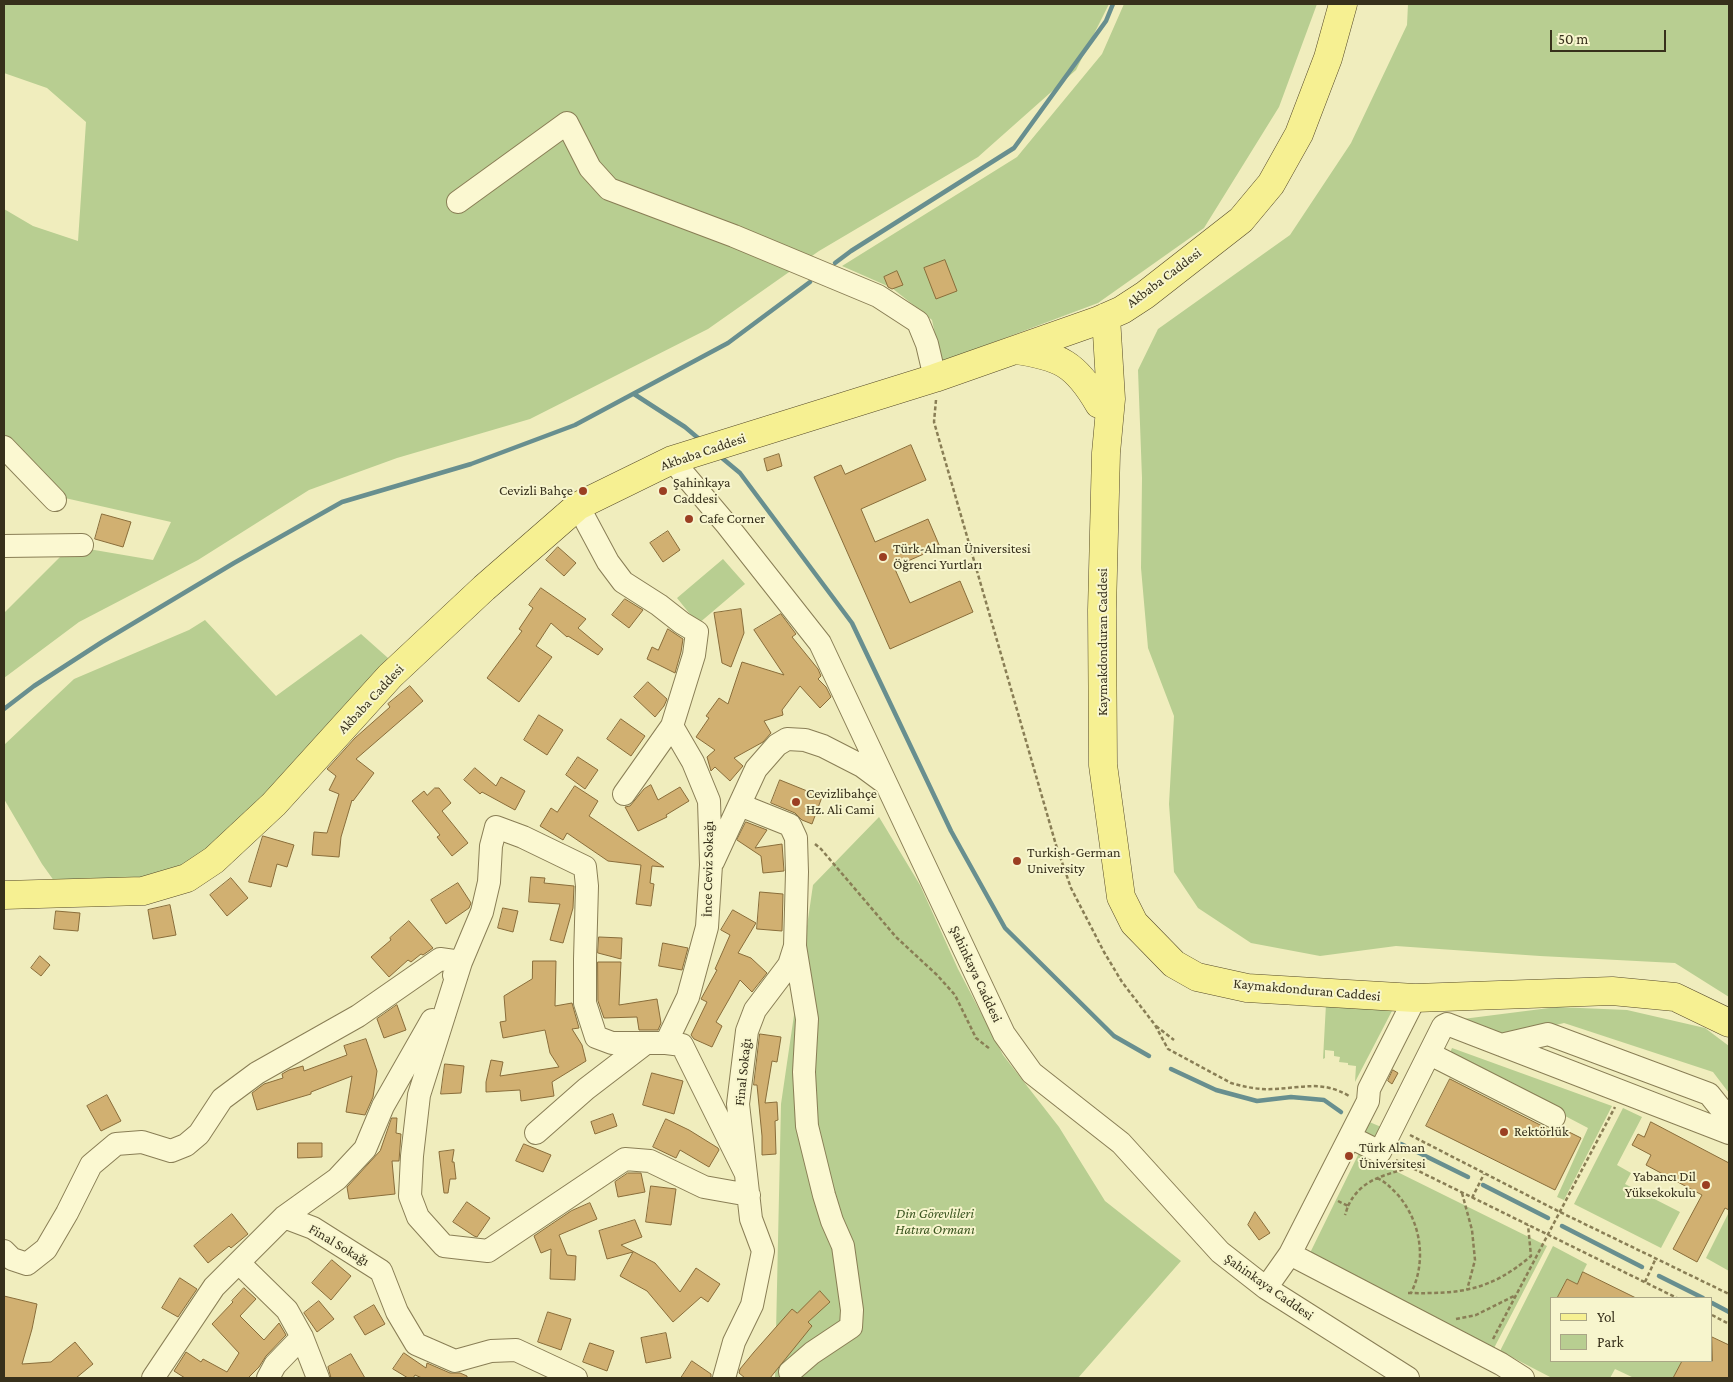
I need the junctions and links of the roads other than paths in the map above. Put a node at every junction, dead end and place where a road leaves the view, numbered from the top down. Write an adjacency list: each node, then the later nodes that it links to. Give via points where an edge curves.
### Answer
1 (1343, 4): 3 (main road, Akbaba Caddesi, via 1328,58 1299,134 1271,184 1241,220)
2 (458, 202): 6 (street, via 567,123 590,168 610,189 878,296 918,322)
3 (1156, 287): 4 (main road, Akbaba Caddesi, via 1122,310); 7 (main road, via 1123,336)
4 (1097, 320): 5 (main road, Akbaba Caddesi); 7 (main road)
5 (1014, 350): 6 (main road, Akbaba Caddesi); 7 (main road, via 1034,353 1070,366)
6 (935, 378): 9 (main road, Akbaba Caddesi)
7 (1105, 401): 22 (main road, Kaymakdonduran Caddesi, via 1102,765 1121,897 1134,923 1174,964 1197,977 1247,988)
8 (4, 448): 10 (street)
9 (672, 460): 11 (main road, Akbaba Caddesi); 15 (street, Şahinkaya Caddesi, via 820,643)
10 (55, 500)
11 (578, 506): 14 (street, via 608,562 623,582 697,632 694,655); 19 (main road, Akbaba Caddesi, via 390,676 274,804 214,860 186,878 143,891)
12 (82, 545): 13 (street)
13 (4, 546)
14 (672, 726): 16 (street); 18 (street, İnce Ceviz Sokağı, via 693,762 708,801)
15 (887, 784): 17 (street, via 862,766 823,746 787,739 777,745 756,769); 39 (street, Şahinkaya Caddesi, via 1004,1034 1032,1073 1121,1142 1220,1252)
16 (624, 794)
17 (740, 805): 18 (street); 20 (street, Final Sokağı, via 790,825 796,838)
18 (711, 865): 24 (street, İnce Ceviz Sokağı, via 707,927 688,997)
19 (4, 895)
20 (795, 946): 34 (street, Final Sokağı, via 789,965 755,1010 747,1031 738,1104); 41 (street, via 807,1019 804,1072 807,1126 824,1195 843,1246 852,1310 851,1327)
21 (461, 962): 24 (street, via 482,912 496,827 585,867 588,886 585,1003 596,1036 612,1043); 34 (street, via 419,1095 412,1156 410,1196 418,1217 444,1246 488,1251 625,1159 650,1161 704,1187); 35 (street, via 383,1106 365,1149 337,1179); 36 (street, via 440,959 358,1016 257,1073 222,1099 199,1134 186,1145 171,1151 142,1142 116,1144 91,1165 46,1249 27,1264 12,1259)
22 (1423, 998): 23 (main road, Kaymakdonduran Caddesi, via 1612,991 1675,997); 27 (street, via 1379,1094)
23 (1729, 1023)
24 (656, 1043): 31 (street, İnce Ceviz Sokağı, via 586,1090); 34 (street, via 682,1045)
25 (1501, 1045): 26 (street, via 1447,1024); 29 (street, via 1548,1034 1709,1094); 32 (street)
26 (1430, 1054): 28 (street); 30 (street)
27 (1361, 1104): 30 (street); 33 (street)
28 (1554, 1116)
29 (1729, 1119)
30 (1393, 1126): 33 (street, via 1380,1152)
31 (536, 1133)
32 (1729, 1133)
33 (1350, 1137): 37 (street)
34 (748, 1184): 46 (street, Final Sokağı, via 751,1219 763,1251 752,1305 734,1342)
35 (284, 1217): 38 (street); 45 (street, Final Sokağı, via 313,1228 381,1271 396,1312 416,1344 455,1361 491,1351 516,1350)
36 (4, 1251)
37 (1290, 1254): 39 (street); 48 (street)
38 (239, 1263): 40 (street, via 286,1310); 42 (street, via 214,1287)
39 (1266, 1288): 47 (street, Şahinkaya Caddesi)
40 (302, 1337): 43 (street, via 275,1365); 44 (street)
41 (790, 1372)
42 (153, 1378)
43 (268, 1378)
44 (318, 1378)
45 (576, 1378)
46 (724, 1378)
47 (1408, 1378)
48 (1523, 1378)

